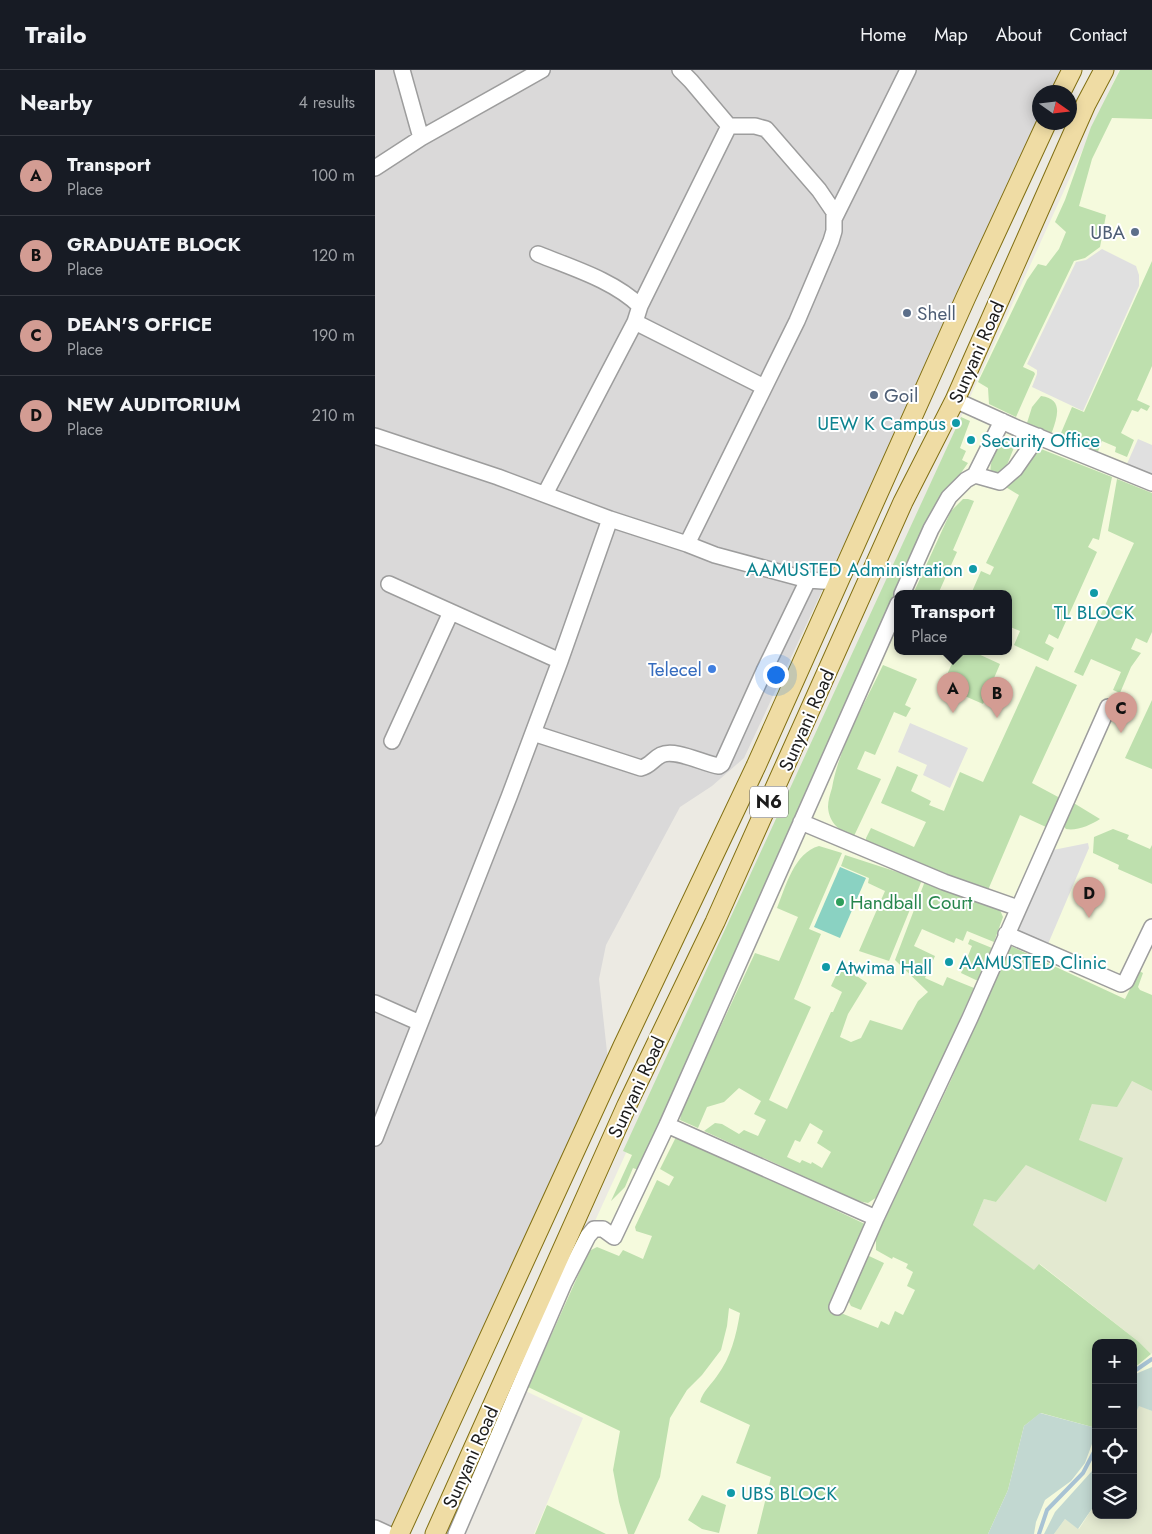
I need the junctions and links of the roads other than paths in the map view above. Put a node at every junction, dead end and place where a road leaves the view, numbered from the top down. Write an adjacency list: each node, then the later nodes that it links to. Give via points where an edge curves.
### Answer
1 (402, 70): 10 (street)
2 (542, 70): 10 (street)
3 (680, 70): 8 (street)
4 (908, 70): 12 (street)
5 (1072, 70): 7 (main road)
6 (1104, 70): 17 (main road, Sunyani Road / N6)
7 (1064, 85)
8 (729, 126): 12 (street, via 766,128 819,190 834,212); 14 (street)
9 (1043, 130): 27 (main road, N6)
10 (421, 138): 11 (street)
11 (375, 168)
12 (835, 219): 16 (street, via 831,241 809,294)
13 (538, 254): 14 (street, via 611,285)
14 (640, 306): 15 (street)
15 (635, 322): 16 (street); 23 (street)
16 (763, 387): 25 (street)
17 (955, 400): 18 (street); 36 (main road, Sunyani Road / N6, via 903,502)
18 (1002, 421): 20 (street); 21 (street)
19 (375, 436): 23 (street)
20 (1037, 436): 21 (street, via 1015,469 1000,482); 22 (street)
21 (975, 475): 29 (street, via 949,498 931,528)
22 (1152, 483)
23 (545, 494): 24 (street)
24 (610, 519): 25 (street); 32 (street)
25 (687, 544): 26 (street)
26 (808, 580): 27 (street); 34 (street, via 719,766 671,753 661,755 641,768)
27 (837, 582): 37 (main road, N6)
28 (389, 584): 30 (street)
29 (904, 590)
30 (451, 612): 32 (street); 35 (street)
31 (894, 613): 38 (street)
32 (560, 660): 34 (street)
33 (1108, 707): 39 (street)
34 (533, 733): 43 (street)
35 (392, 741)
36 (792, 750): 37 (main road); 52 (main road, Sunyani Road / N6, via 715,922 627,1105)
37 (755, 766): 51 (main road, N6)
38 (801, 822): 39 (street, via 944,882); 45 (street)
39 (1018, 908): 41 (street)
40 (1152, 927): 41 (street, via 1126,981 1121,984)
41 (1006, 934): 47 (street)
42 (375, 1003): 43 (street)
43 (420, 1024): 44 (street)
44 (379, 1115): 46 (street)
45 (667, 1125): 47 (street); 53 (street, via 614,1237 603,1229 594,1229 588,1236 564,1283)
46 (375, 1138)
47 (876, 1218): 48 (street)
48 (837, 1307)
49 (375, 1528): 50 (street)
50 (388, 1534)
51 (399, 1534)
52 (435, 1534)
53 (456, 1534)

